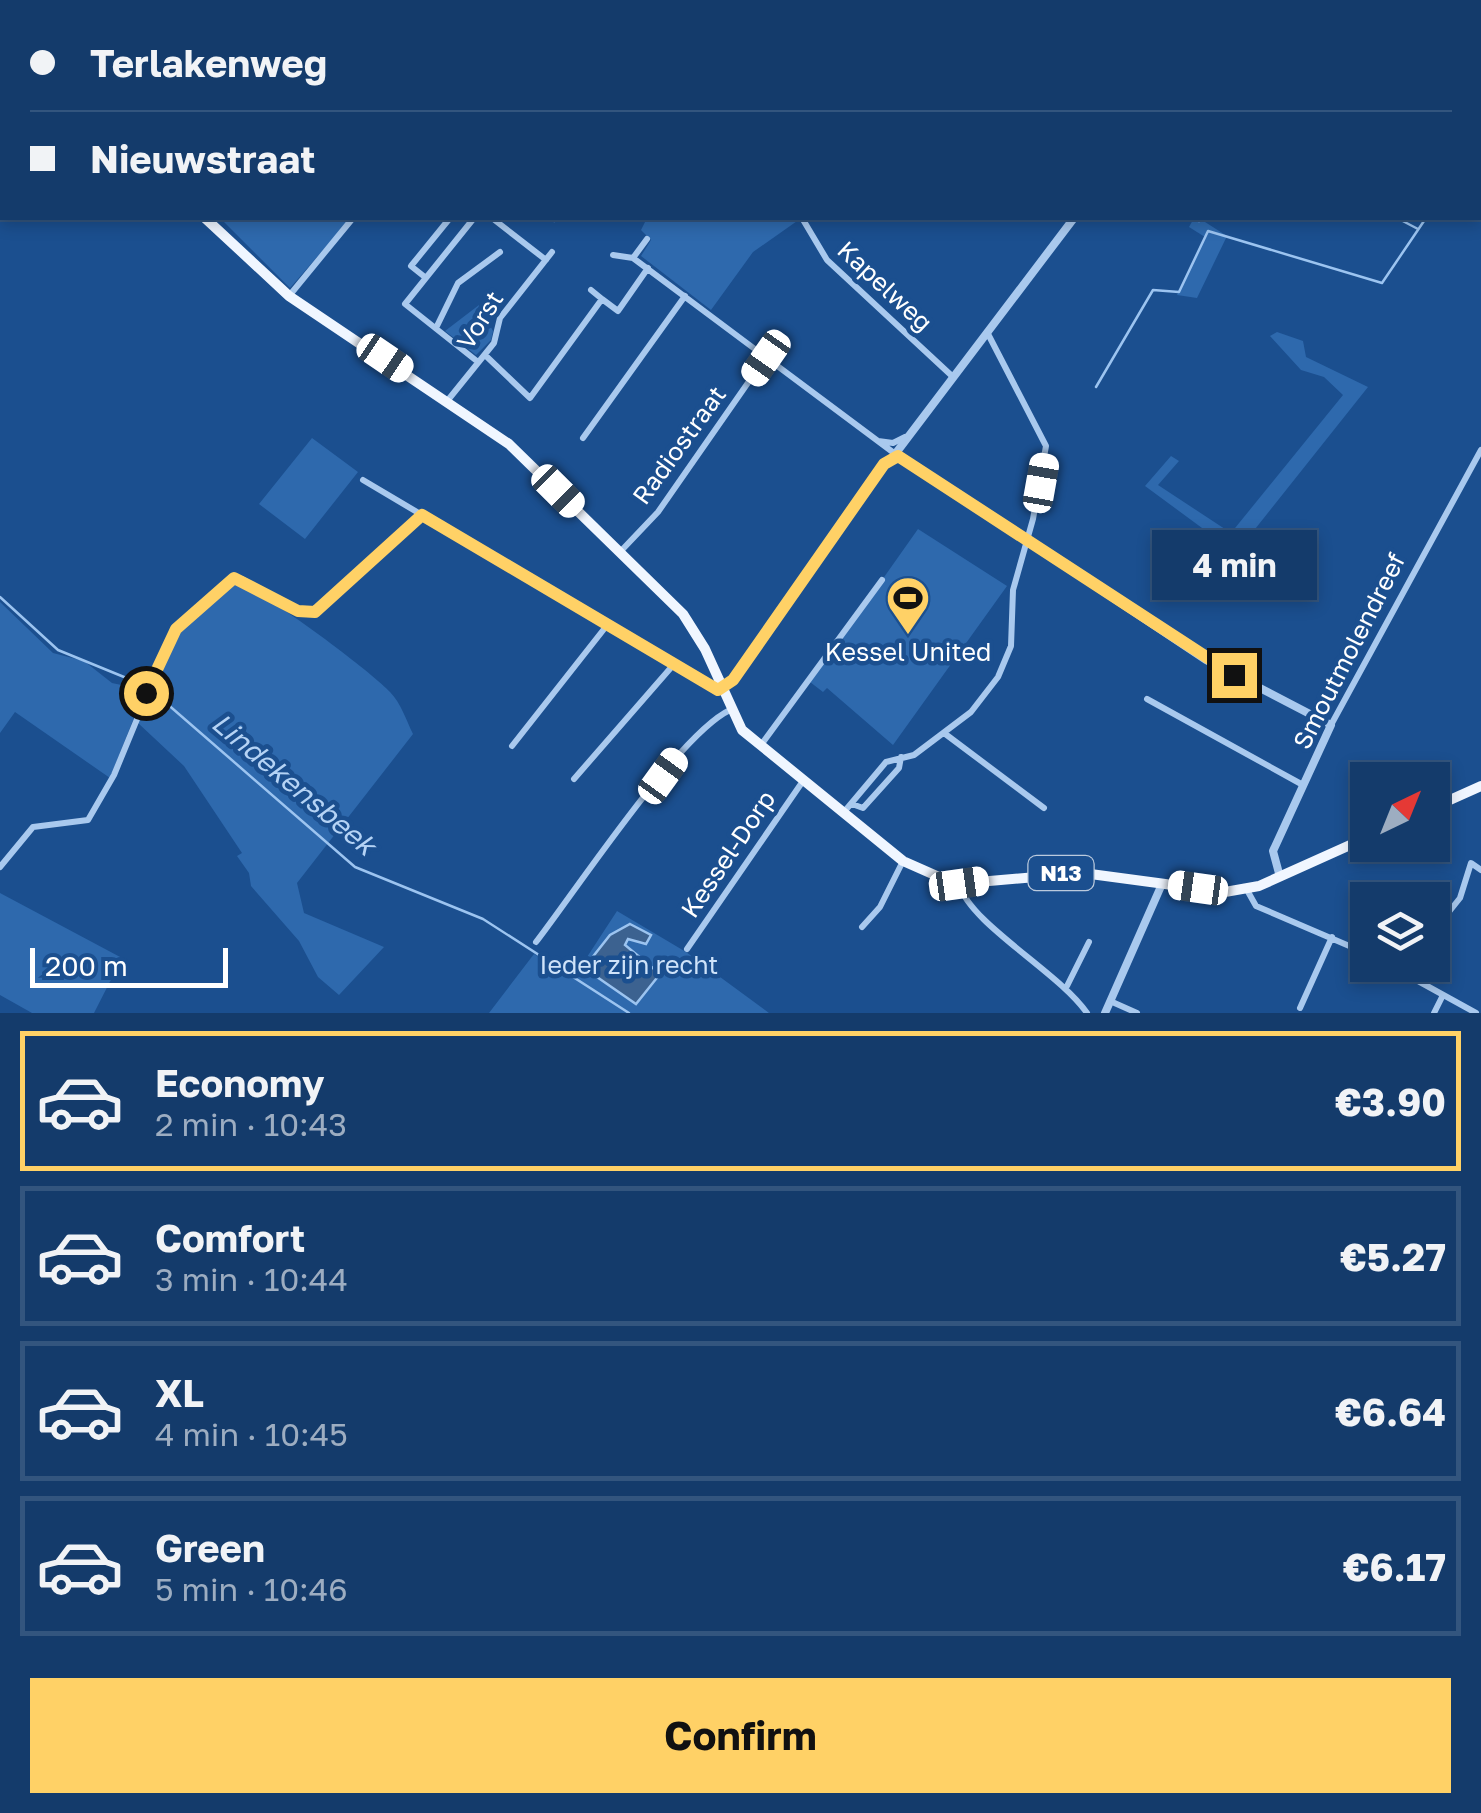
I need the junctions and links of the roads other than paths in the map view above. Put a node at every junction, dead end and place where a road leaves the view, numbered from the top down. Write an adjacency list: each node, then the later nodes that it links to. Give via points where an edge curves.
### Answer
1 (207, 220): 17 (main road, N13)
2 (351, 220): 17 (street)
3 (448, 220): 15 (street, via 411,266)
4 (472, 220): 15 (street)
5 (495, 220): 13 (street)
6 (803, 220): 25 (street, Kapelweg, via 826,260)
7 (1072, 220): 21 (street)
8 (647, 239): 12 (street)
9 (500, 252): 20 (street, via 458,283)
10 (552, 252): 13 (street, Vorst)
11 (613, 255): 12 (street)
12 (633, 258): 14 (street)
13 (546, 260): 22 (street, Vorst, via 500,318)
14 (648, 268): 18 (street); 19 (street, via 618,311)
15 (426, 278): 20 (street, via 406,304)
16 (591, 290): 19 (street)
17 (289, 296): 26 (main road, N13)
18 (685, 296): 23 (street); 28 (street)
19 (602, 298): 22 (street, via 530,398)
20 (436, 328): 24 (street)
21 (986, 332): 25 (street); 34 (street, via 1046,446)
22 (484, 355): 24 (street, Vorst)
23 (766, 358): 29 (street); 35 (street, Radiostraat, via 658,512)
24 (478, 362): 26 (street, Vorst)
25 (952, 376): 27 (street)
26 (448, 400): 35 (main road, N13, via 509,444)
27 (905, 437): 29 (street); 31 (street)
28 (583, 438)
29 (875, 440): 31 (street)
30 (1481, 450): 42 (street, Smoutmolendreef)
31 (898, 456): 34 (street); 39 (street, via 884,464)
32 (363, 480): 33 (street)
33 (422, 515): 37 (street); 57 (street, via 315,612 298,611 242,579 215,593 176,629 88,820 33,827)
34 (1028, 542): 42 (street, via 1206,660); 43 (street, via 1012,598 1006,660 971,712)
35 (620, 552): 39 (main road, N13, via 692,627)
36 (882, 580): 45 (street)
37 (608, 624): 38 (street); 44 (street)
38 (675, 663): 39 (street, via 712,689); 47 (street)
39 (722, 688): 41 (main road, N13)
40 (1147, 698): 49 (street)
41 (730, 710): 45 (main road, Kessel-Dorp / N13); 66 (street, via 705,724 677,757)
42 (1331, 725): 49 (street, Smoutmolendreef)
43 (944, 733): 46 (street); 53 (street)
44 (512, 746)
45 (760, 746): 48 (main road, Kessel-Dorp / N13)
46 (901, 758): 52 (street, via 886,762); 52 (street, via 863,808)
47 (574, 779)
48 (802, 781): 54 (main road, Kessel-Dorp / N13); 69 (street, Kessel-Dorp)
49 (1304, 784): 59 (street, Smoutmolendreef, via 1273,851)
50 (1481, 786): 51 (main road)
51 (1450, 800)
52 (852, 804): 54 (street)
53 (1044, 808)
54 (842, 815): 56 (main road, Kessel-Dorp / N13)
55 (1350, 845): 59 (main road, N13)
56 (903, 861): 60 (main road, Kessel-Dorp / N13); 64 (street, via 880,907)
57 (0, 867)
58 (1481, 870): 63 (street, via 1471,864)
59 (1280, 877): 62 (main road, N13)
60 (959, 884): 61 (main road, Kessel-Dorp / N13, via 1083,873); 71 (street, via 1010,941)
61 (1162, 884): 62 (main road, Kessel-Dorp / N13); 73 (street)
62 (1247, 890): 65 (street, via 1256,906)
63 (1450, 910)
64 (862, 926)
65 (1332, 937): 68 (street); 74 (street)
66 (536, 942)
67 (1089, 942): 71 (street)
68 (1350, 946)
69 (687, 949)
70 (1424, 982): 72 (street)
71 (1067, 986): 75 (street)
72 (1443, 995): 78 (street); 79 (street)
73 (1110, 1001): 76 (street); 77 (street)
74 (1300, 1008)
75 (1087, 1013)
76 (1105, 1013)
77 (1137, 1013)
78 (1434, 1013)
79 (1476, 1013)

